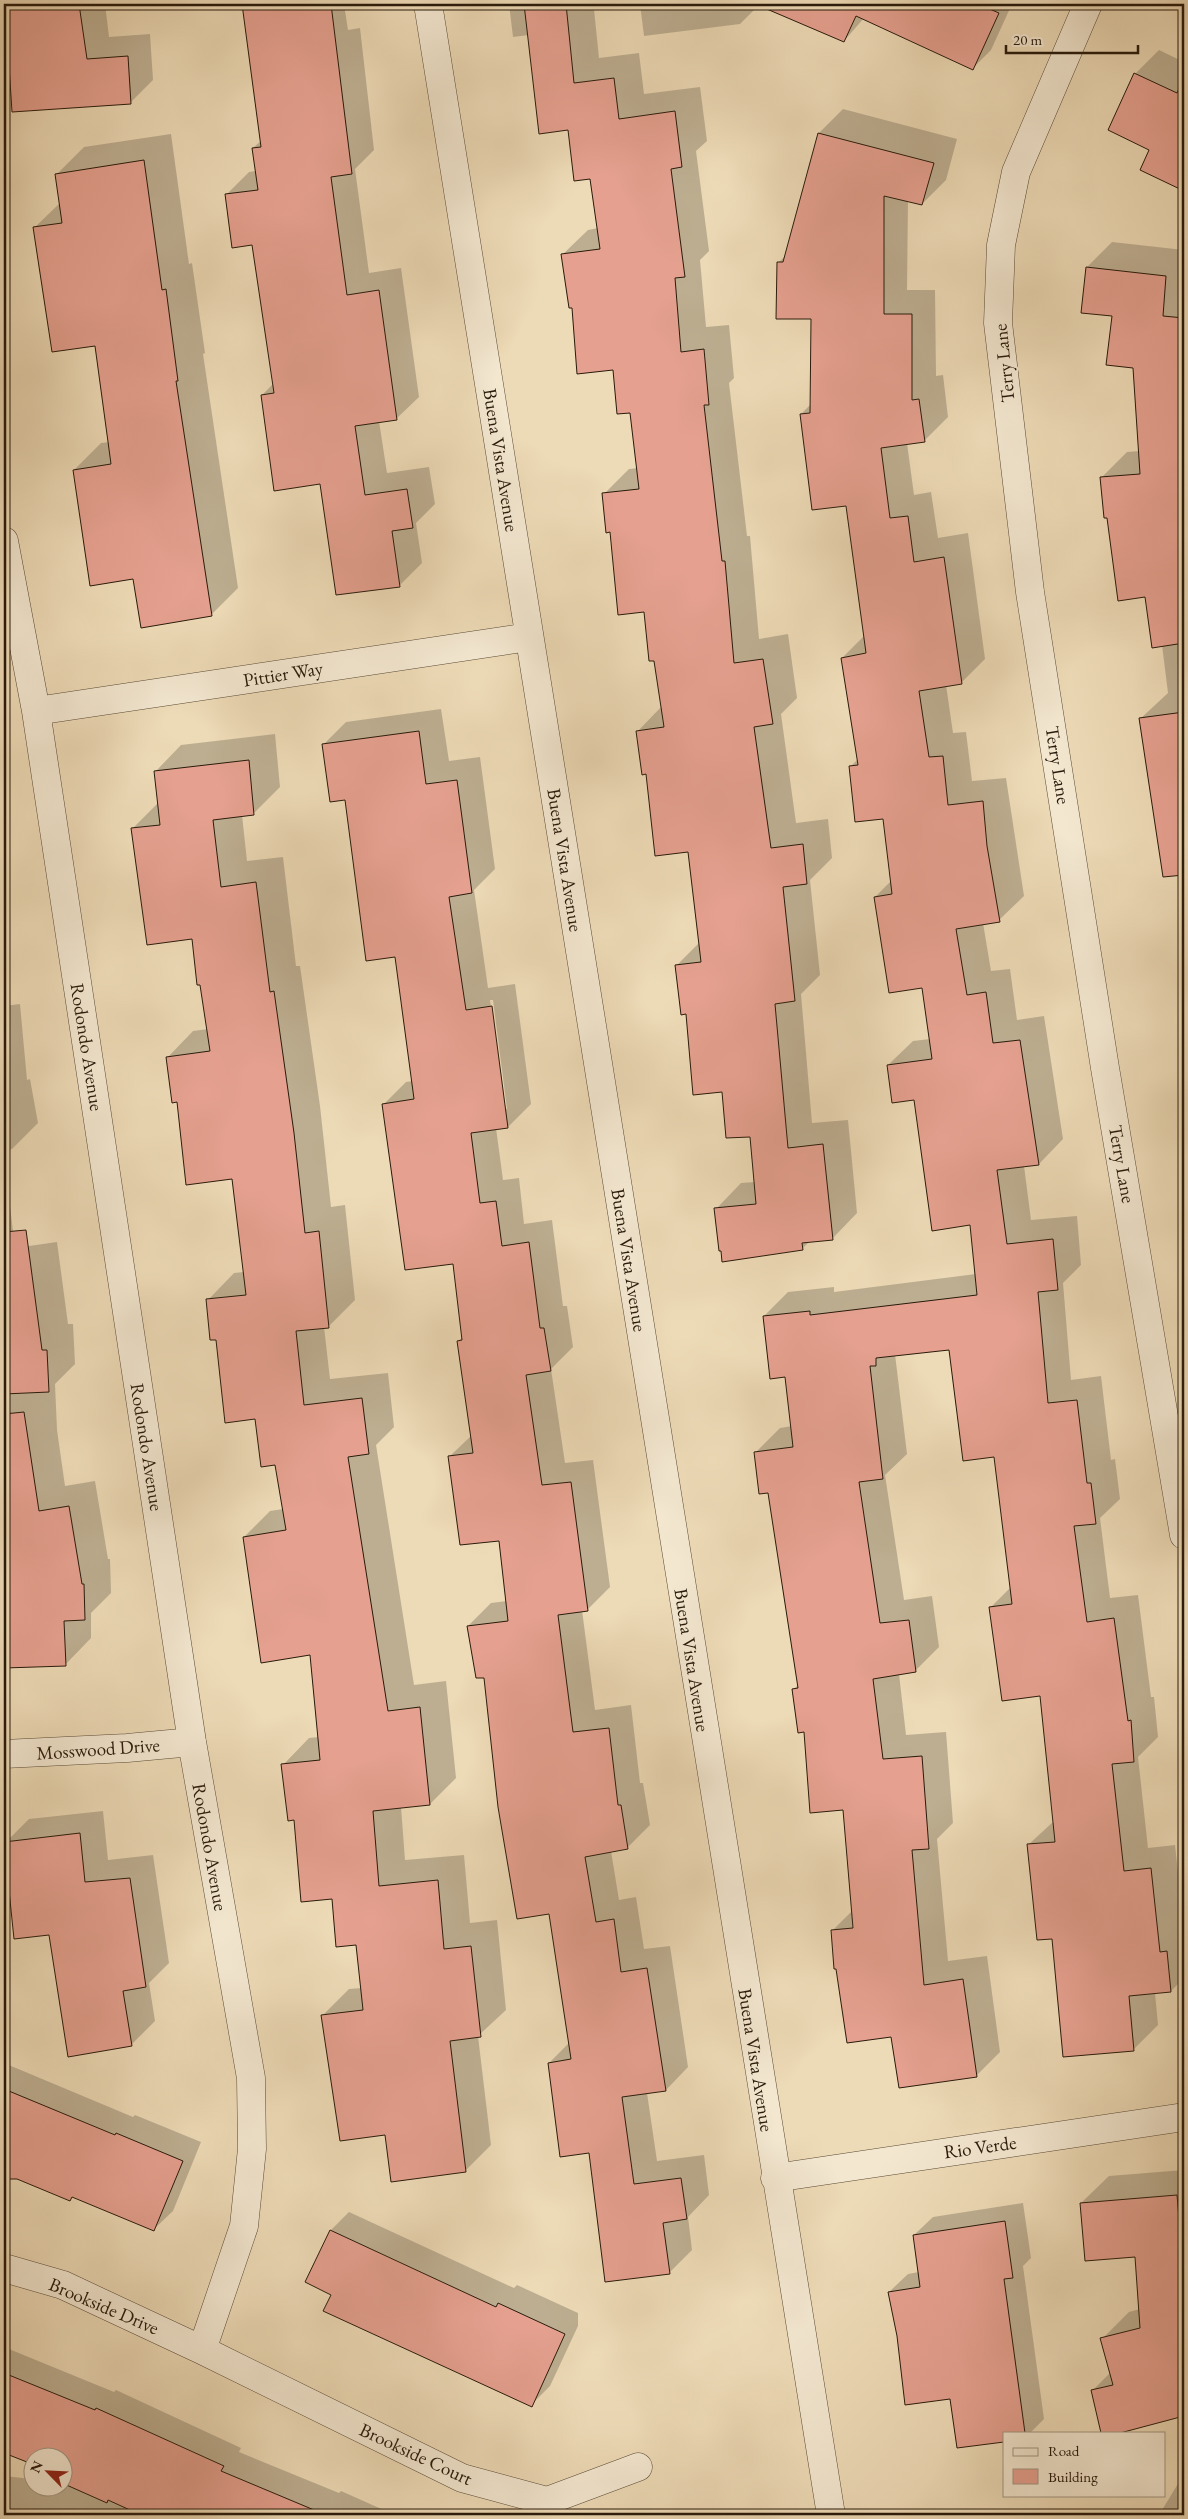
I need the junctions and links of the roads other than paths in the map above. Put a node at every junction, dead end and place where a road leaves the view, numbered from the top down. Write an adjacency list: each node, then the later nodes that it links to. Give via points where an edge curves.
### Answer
1 (428, 4): 4 (street, Buena Vista Avenue)
2 (1088, 4): 6 (street, Terry Lane, via 1016,172 1001,245 998,323 1030,592 1105,1068)
3 (4, 540): 5 (street, Rodondo Avenue)
4 (529, 637): 5 (street, Pittier Way); 10 (street, Buena Vista Avenue)
5 (36, 710): 7 (street, Rodondo Avenue)
6 (1184, 1536)
7 (192, 1742): 8 (street, Mosswood Drive); 12 (street, Rodondo Avenue, via 250,2078 252,2131 244,2226)
8 (4, 1754)
9 (1184, 2117): 10 (street, Rio Verde)
10 (775, 2178): 14 (street, Buena Vista Avenue)
11 (4, 2268): 12 (street, Brookside Drive, via 62,2285)
12 (202, 2350): 13 (street, Brookside Court, via 462,2478 547,2501)
13 (638, 2467)
14 (831, 2515)

